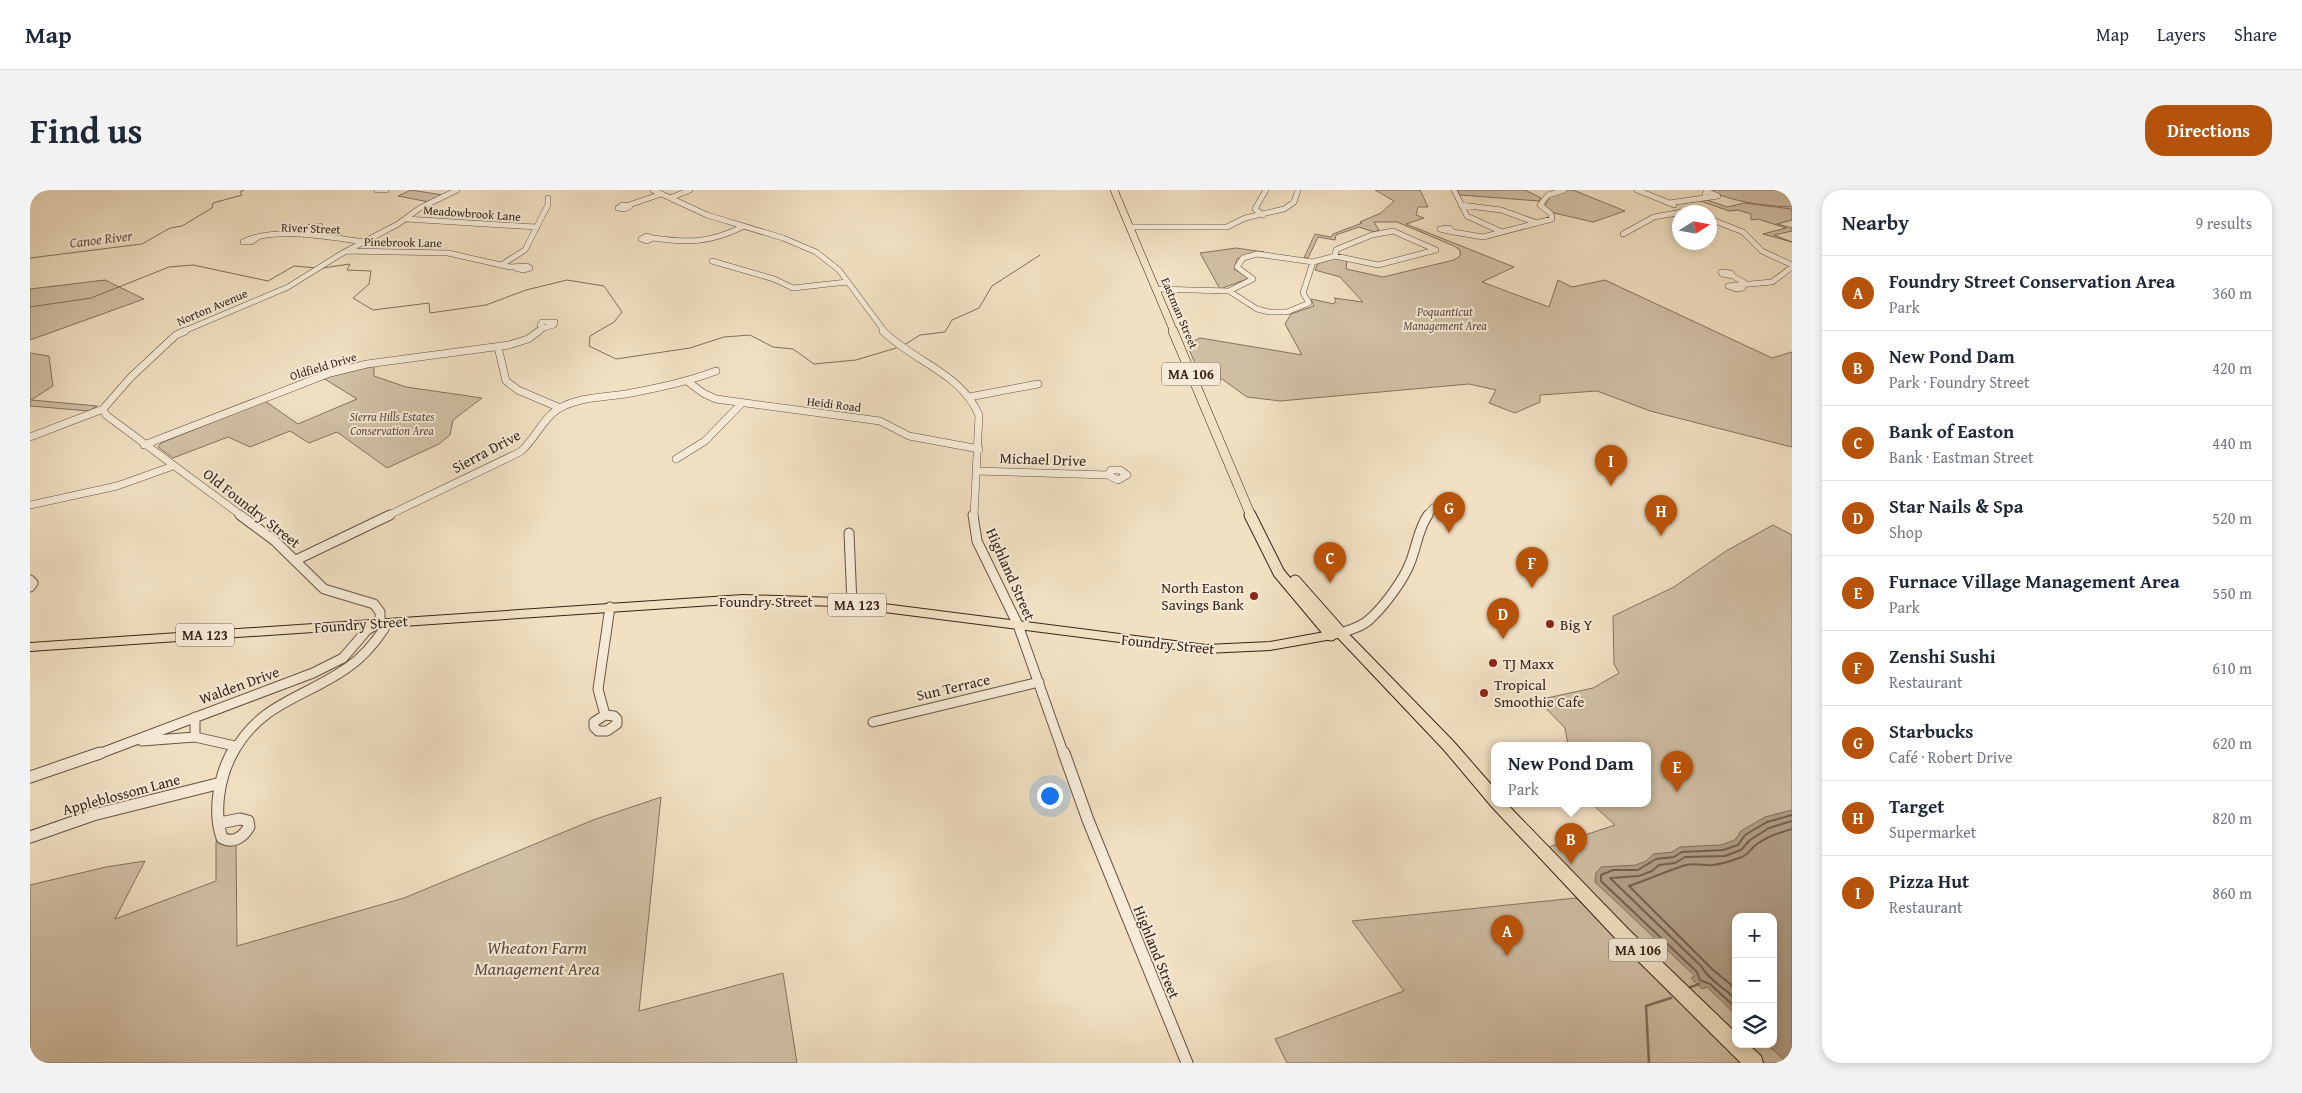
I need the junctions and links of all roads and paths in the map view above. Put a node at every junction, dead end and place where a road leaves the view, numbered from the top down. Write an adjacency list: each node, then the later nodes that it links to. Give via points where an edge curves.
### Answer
1 (377, 190): 2 (street)
2 (386, 190)
3 (457, 190): 20 (street)
4 (653, 190): 13 (street, Highland Street)
5 (690, 190): 15 (street)
6 (1114, 190): 28 (main road, Eastman Street / MA 106)
7 (1266, 190): 21 (street, via 1255,209)
8 (1298, 190): 21 (street, via 1290,206)
9 (1454, 190): 18 (street)
10 (1564, 190): 25 (street, via 1548,195 1540,205 1552,214 1552,220)
11 (1637, 190): 16 (street)
12 (1705, 193): 16 (street)
13 (661, 194): 15 (street, Highland Street); 17 (street)
14 (548, 198): 26 (street, via 548,205)
15 (670, 198): 27 (street, Highland Street)
16 (1669, 203): 19 (street)
17 (628, 205)
18 (1461, 205): 25 (street, via 1501,210); 31 (street, via 1467,216)
19 (1674, 205)
20 (416, 211): 23 (street, Norton Avenue)
21 (1264, 215): 28 (street, via 1245,218 1220,228)
22 (1672, 215): 32 (street, via 1654,217)
23 (406, 219): 26 (street, Meadowbrook Lane); 36 (street, Norton Avenue)
24 (1717, 222): 42 (street, via 1743,232 1762,251)
25 (1537, 223): 31 (street)
26 (536, 227): 41 (street, via 524,252)
27 (742, 227): 35 (street, via 719,237 692,243); 45 (street, Highland Street, via 817,252 834,264)
28 (1131, 228): 46 (main road, Eastman Street / MA 106)
29 (313, 229): 33 (street)
30 (1453, 232): 31 (street, via 1483,237)
31 (1502, 232)
32 (1623, 234)
33 (305, 235): 34 (street, River Street); 36 (street, River Street)
34 (257, 238)
35 (653, 238)
36 (365, 242): 37 (street, Norton Avenue)
37 (347, 251): 41 (street, Pinebrook Lane, via 448,253); 56 (street, Norton Avenue, via 288,287 176,335)
38 (1335, 256): 38 (street, via 1378,264 1436,250 1411,237 1389,231 1340,248); 40 (street)
39 (712, 261): 45 (street, via 766,276 793,288)
40 (1313, 262): 47 (street, via 1262,254 1243,258 1239,270 1253,279); 47 (street, via 1303,293 1309,303 1300,308 1284,312 1262,310)
41 (501, 265): 43 (street, Pinebrook Lane)
42 (1792, 266): 44 (street, via 1772,282 1742,284)
43 (516, 268)
44 (1733, 276)
45 (847, 282): 53 (street, Highland Street, via 893,341 957,385)
46 (1155, 290): 47 (street); 74 (main road, Eastman Street / MA 106, via 1249,513 1279,574)
47 (1230, 290)
48 (544, 328): 49 (street, Oldfield Drive, via 528,339)
49 (498, 347): 55 (street, via 506,381 518,390); 58 (street, Oldfield Drive, via 344,369)
50 (716, 371): 51 (street, Sierra Drive)
51 (687, 381): 54 (street, Heidi Road, via 707,396); 55 (street, Sierra Drive)
52 (1038, 384): 53 (street)
53 (969, 397): 59 (street, Highland Street, via 979,415)
54 (741, 404): 59 (street, Heidi Road, via 880,421 908,436); 60 (street, via 705,442)
55 (560, 408): 67 (street, Sierra Drive, via 545,420 535,440 520,452)
56 (103, 409): 57 (street, Norton Avenue); 58 (street, Old Foundry Street, via 106,415)
57 (30, 437)
58 (144, 445): 61 (street, Old Foundry Street)
59 (978, 449): 62 (street, Highland Street)
60 (676, 459)
61 (173, 466): 64 (street, via 112,487); 67 (street, Old Foundry Street, via 245,517)
62 (977, 470): 63 (street, Michael Drive); 73 (street, Highland Street, via 973,512 977,541)
63 (1108, 475)
64 (30, 504)
65 (1433, 508): 74 (street, via 1422,523 1410,564 1387,600 1372,618 1360,626)
66 (849, 533): 70 (street)
67 (296, 560): 72 (street, Old Foundry Street, via 328,591 377,606)
68 (30, 580): 69 (street, via 33,583)
69 (30, 587)
70 (852, 604): 71 (highway, Foundry Street / MA 123, via 743,599); 73 (highway, Foundry Street / MA 123)
71 (610, 607): 72 (highway, Foundry Street / MA 123); 79 (street, via 598,689)
72 (380, 622): 75 (street, Walden Drive, via 367,630); 76 (street, via 384,629); 77 (highway, Foundry Street / MA 123)
73 (1018, 625): 74 (highway, Foundry Street / MA 123, via 1206,649 1270,646); 78 (street, Highland Street)
74 (1336, 634): 87 (highway, MA 106, via 1441,750)
75 (360, 640): 76 (street); 80 (street, Walden Drive, via 343,658 313,674)
76 (376, 641): 84 (street, Walden Drive, via 356,662 268,712)
77 (30, 647)
78 (1039, 682): 81 (street, Sun Terrace); 91 (street, Highland Street, via 1088,820)
79 (605, 715)
80 (195, 717): 82 (street); 83 (street, Walden Drive)
81 (873, 722)
82 (195, 737): 83 (street, Walden Drive); 84 (street, Walden Drive)
83 (121, 746): 85 (street, Walden Drive)
84 (235, 746): 86 (street)
85 (30, 777)
86 (221, 783): 89 (street); 90 (street, Appleblossom Lane, via 93,815)
87 (1491, 797)
88 (1501, 807): 92 (highway, MA 106, via 1623,935)
89 (220, 823)
90 (30, 836)
91 (1187, 1063)
92 (1754, 1063)

